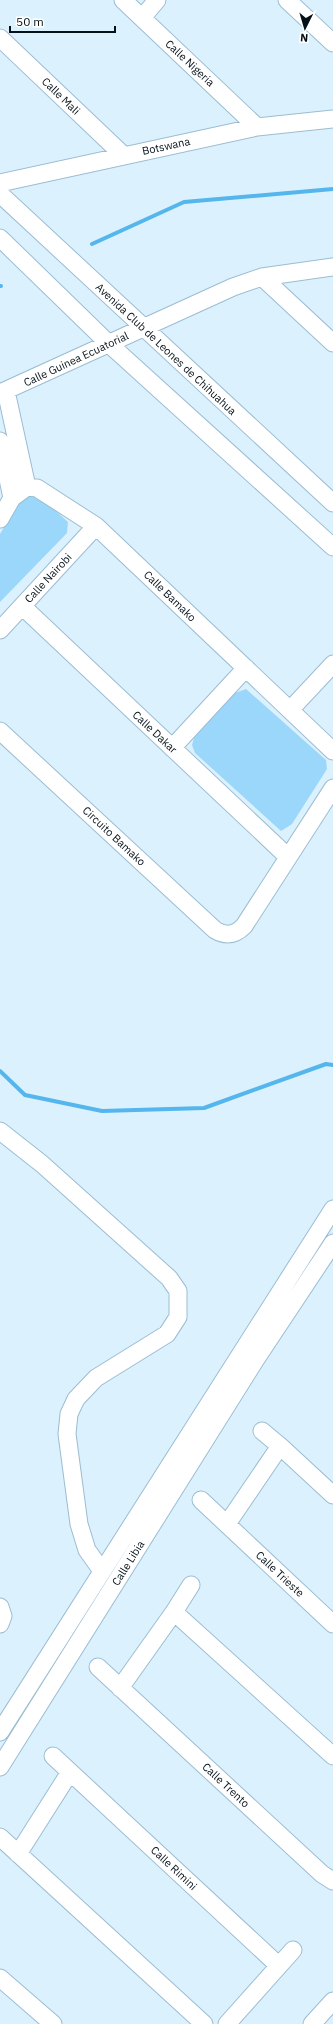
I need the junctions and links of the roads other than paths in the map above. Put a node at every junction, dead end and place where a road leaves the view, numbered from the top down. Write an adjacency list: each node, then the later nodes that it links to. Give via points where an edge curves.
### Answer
1 (123, 0): 4 (street, Calle Nigeria)
2 (157, 0): 4 (street)
3 (294, 2): 6 (street)
4 (142, 18): 8 (street, Calle Nigeria)
5 (0, 38): 9 (street, Calle Mali)
6 (333, 43)
7 (333, 120): 8 (street, Botswana)
8 (257, 127): 9 (street, Botswana)
9 (122, 155): 10 (street, Botswana)
10 (0, 183)
11 (0, 194): 15 (street, Avenida Club de Leones de Chihuahua)
12 (0, 238): 16 (street)
13 (333, 267): 14 (street, Calle Guinea Ecuatorial)
14 (262, 277): 15 (street, Calle Guinea Ecuatorial, via 233,287); 17 (street)
15 (144, 328): 16 (street, Calle Guinea Ecuatorial); 22 (street, Avenida Club de Leones de Chihuahua)
16 (108, 343): 18 (street, Calle Guinea Ecuatorial); 25 (street)
17 (333, 343)
18 (3, 392): 20 (street)
19 (0, 441): 21 (street)
20 (27, 487): 21 (street); 24 (street, Calle Bamako, via 37,488)
21 (12, 498): 23 (street)
22 (333, 503)
23 (0, 519)
24 (96, 526): 26 (street, Calle Nairobi); 29 (street, Calle Bamako)
25 (333, 547)
26 (22, 606): 27 (street, Calle Nairobi); 32 (street, Calle Dakar)
27 (0, 630)
28 (333, 664): 30 (street)
29 (246, 668): 30 (street, Calle Bamako); 32 (street)
30 (290, 710): 33 (street, Calle Bamako)
31 (0, 731): 35 (street, Circuito Bamako, via 222,934 230,935 244,926)
32 (172, 748): 35 (street, Calle Dakar)
33 (333, 751)
34 (333, 788): 35 (street)
35 (288, 857)
36 (0, 1131): 45 (street, via 42,1164 169,1278 178,1290 178,1317 167,1334 96,1378 76,1399 69,1414 67,1434 79,1524 87,1550)
37 (333, 1209): 39 (street)
38 (333, 1243): 39 (street)
39 (250, 1354): 45 (street, Calle Libia); 56 (street, Calle Libia)
40 (262, 1431): 41 (street)
41 (280, 1446): 42 (street); 44 (street)
42 (333, 1495)
43 (201, 1500): 44 (street, Calle Trieste)
44 (227, 1524): 50 (street, Calle Trieste)
45 (102, 1571): 53 (street, Calle Libia)
46 (191, 1585): 48 (street)
47 (0, 1607): 49 (street, via 3,1616)
48 (174, 1612): 52 (street); 55 (street)
49 (0, 1624)
50 (333, 1624)
51 (98, 1667): 52 (street, Calle Trento)
52 (120, 1688): 60 (street, Calle Trento, via 322,1874)
53 (0, 1732)
54 (53, 1756): 57 (street, Calle Rimini)
55 (333, 1756)
56 (0, 1766)
57 (70, 1772): 59 (street); 62 (street, Calle Rimini)
58 (0, 1837): 59 (street)
59 (18, 1854): 66 (street)
60 (333, 1881)
61 (293, 1950): 62 (street)
62 (278, 1965): 67 (street)
63 (0, 1978): 65 (street)
64 (333, 2001): 68 (street)
65 (53, 2024)
66 (204, 2024)
67 (228, 2024)
68 (312, 2024)

